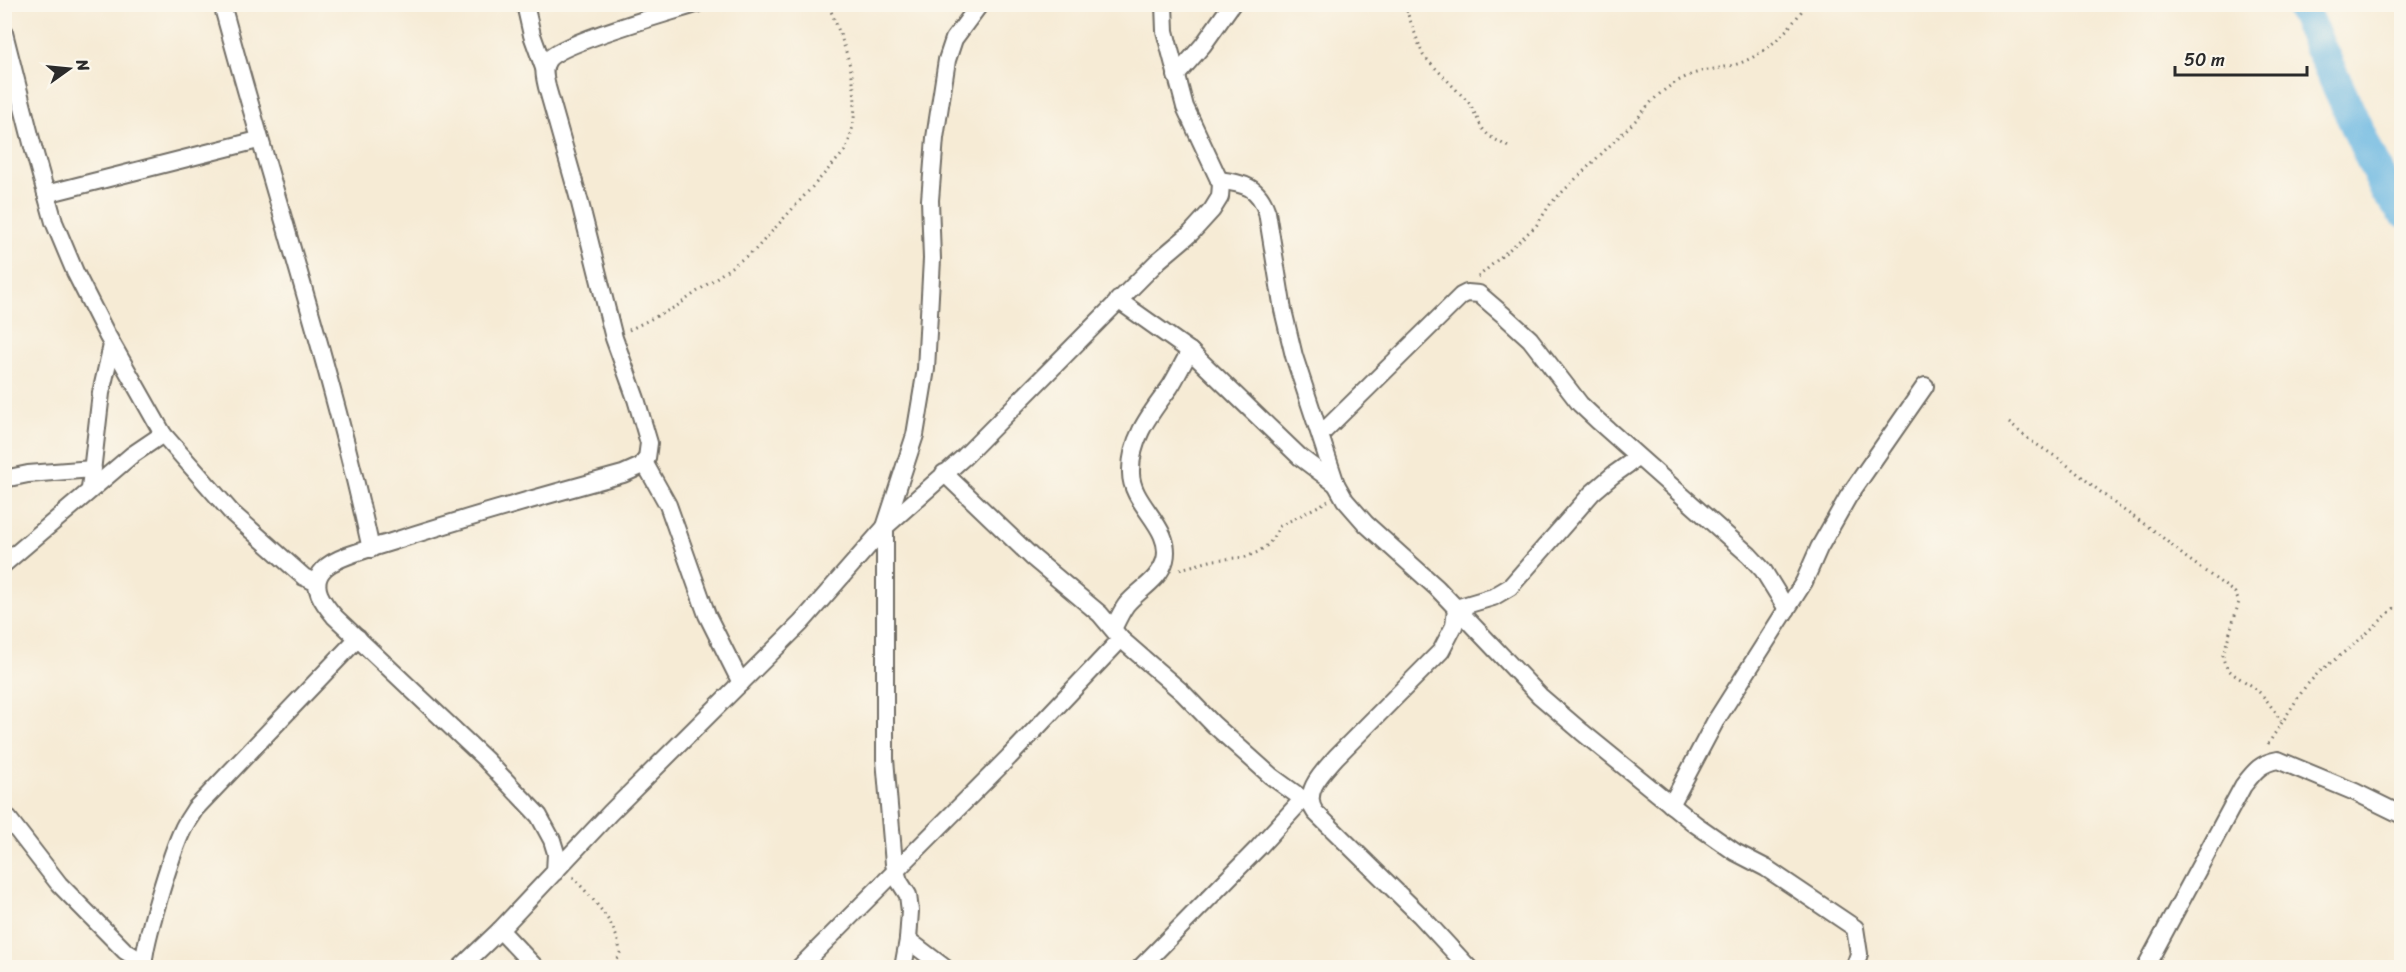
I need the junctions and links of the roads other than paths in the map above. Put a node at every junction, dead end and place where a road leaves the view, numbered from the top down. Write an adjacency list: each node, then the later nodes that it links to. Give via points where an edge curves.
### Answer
1 (222, 4): 10 (street)
2 (525, 4): 8 (street)
3 (696, 4): 8 (street, via 580,42 554,54)
4 (980, 4): 26 (street, via 954,39 945,70 930,200 932,259 926,369 915,435)
5 (1164, 4): 9 (street, via 1165,31)
6 (1232, 4): 9 (street)
7 (4, 33): 12 (street)
8 (544, 68): 20 (street, via 614,338 649,442)
9 (1176, 76): 11 (street, via 1185,107)
10 (258, 140): 12 (street); 27 (street, via 352,461)
11 (1219, 180): 13 (street, via 1220,197 1212,210); 18 (street, via 1252,188 1263,200 1294,356)
12 (46, 194): 14 (street, via 63,247)
13 (1118, 300): 15 (street); 22 (street)
14 (112, 345): 17 (street); 21 (street, via 100,393)
15 (1190, 351): 25 (street, via 1300,457); 32 (street, via 1146,420 1132,456 1130,475 1134,489 1162,534 1166,551 1158,575 1126,605)
16 (1925, 386): 31 (street, via 1848,497)
17 (163, 434): 24 (street); 29 (street, via 240,521 304,577)
18 (1321, 434): 19 (street, via 1467,293 1485,298 1524,333 1580,404); 25 (street)
19 (1638, 458): 30 (street, via 1592,493 1510,587 1493,597); 31 (street, via 1749,555)
20 (644, 462): 27 (street, via 623,474); 34 (street, via 668,505 707,615)
21 (93, 469): 23 (street); 24 (street)
22 (944, 473): 26 (street); 32 (street)
23 (4, 479)
24 (90, 489): 28 (street)
25 (1339, 489): 30 (street, via 1366,524)
26 (885, 526): 34 (street, via 801,623); 40 (street, via 884,717)
27 (371, 549): 29 (street, via 330,564)
28 (4, 564)
29 (317, 583): 33 (street, via 327,607)
30 (1456, 608): 35 (street, via 1454,626 1441,651 1321,775); 36 (street, via 1540,696)
31 (1787, 609): 36 (street, via 1715,722)
32 (1117, 634): 35 (street, via 1270,776); 40 (street)
33 (357, 638): 39 (street, via 477,751 539,816 552,840); 43 (street, via 195,809 171,861)
34 (741, 683): 39 (street)
35 (1306, 802): 44 (street); 50 (street)
36 (1671, 805): 51 (street, via 1735,852 1766,868 1854,928 1859,954)
37 (4, 813): 43 (street, via 59,884)
38 (2402, 815): 52 (street, via 2278,760 2266,762 2243,786)
39 (559, 868): 41 (street)
40 (895, 871): 42 (street, via 910,904); 47 (street)
41 (500, 930): 45 (street); 46 (street)
42 (908, 940): 48 (street); 49 (street)
43 (143, 965)
44 (1466, 966)
45 (460, 968)
46 (536, 968)
47 (799, 968)
48 (903, 968)
49 (945, 968)
50 (1140, 968)
51 (1854, 968)
52 (2145, 968)

